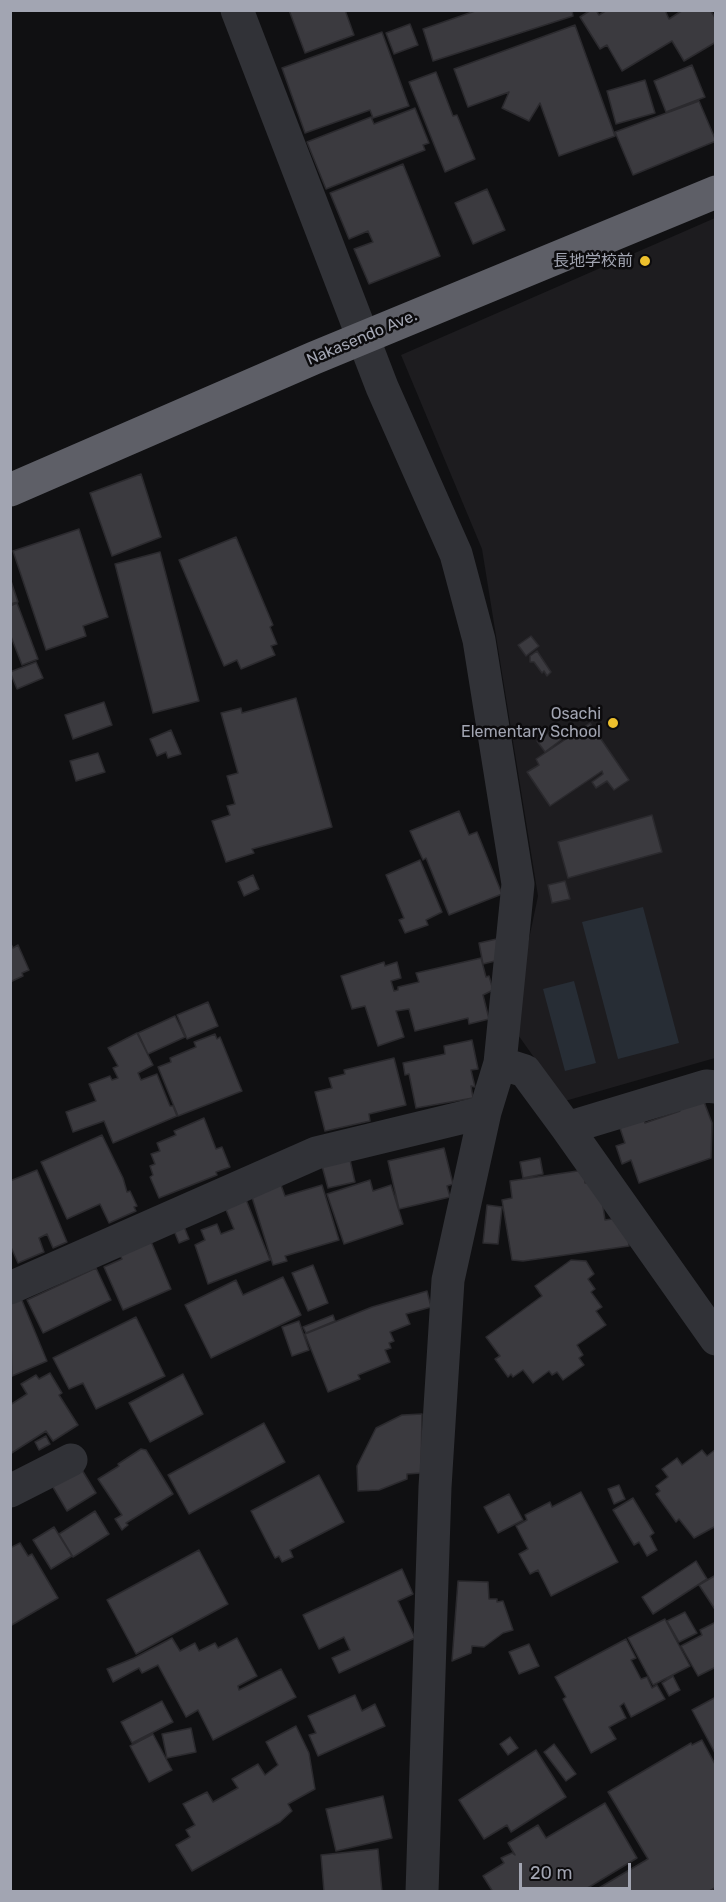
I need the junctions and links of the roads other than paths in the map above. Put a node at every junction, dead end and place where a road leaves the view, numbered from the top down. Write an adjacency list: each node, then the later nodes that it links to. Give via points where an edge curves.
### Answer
1 (237, 10): 3 (street)
2 (716, 192): 3 (highway, Nakasendo Ave.)
3 (364, 337): 4 (highway, Nakasendo Ave.); 5 (street, via 456,554 479,640 518,884)
4 (10, 490)
5 (500, 1063): 7 (street); 8 (street, via 525,1071)
6 (716, 1087): 8 (street, via 706,1086)
7 (485, 1112): 9 (street, via 316,1153); 13 (street, via 448,1280 435,1486)
8 (567, 1128): 10 (street)
9 (10, 1288)
10 (716, 1339)
11 (71, 1460): 12 (street)
12 (10, 1491)
13 (422, 1892)

